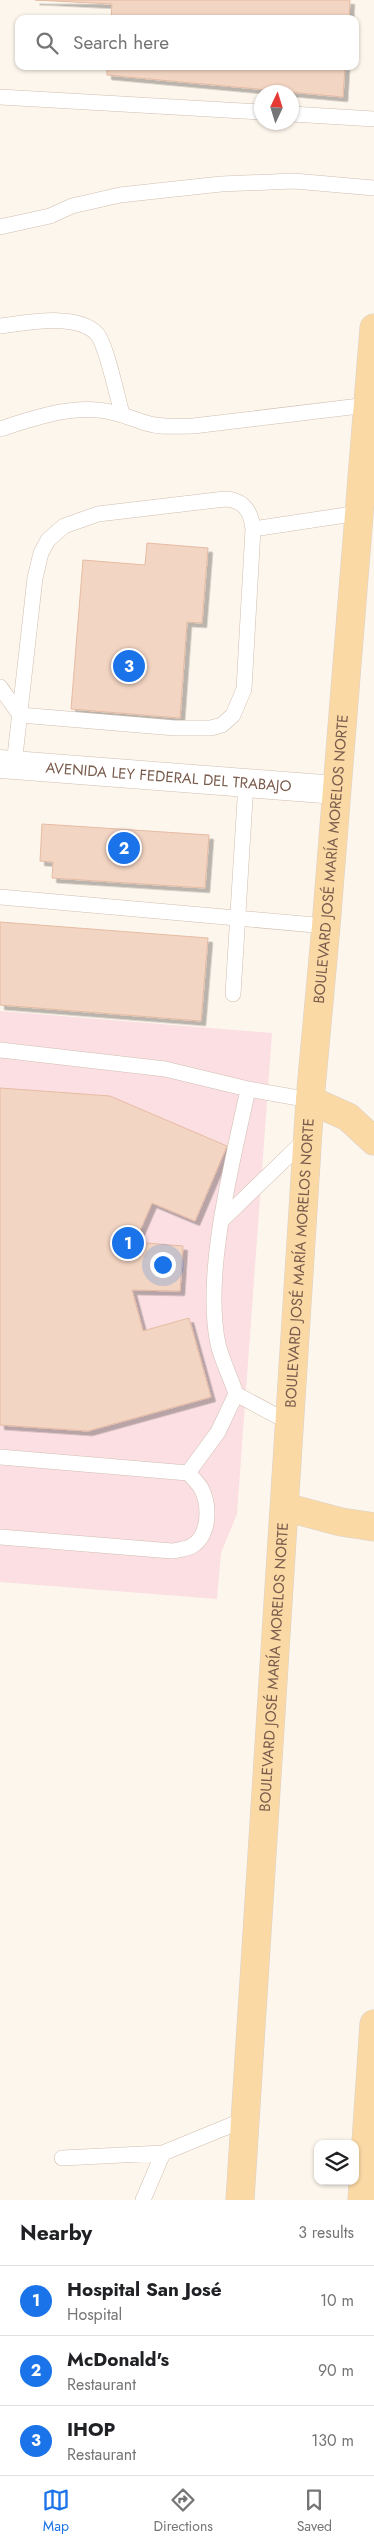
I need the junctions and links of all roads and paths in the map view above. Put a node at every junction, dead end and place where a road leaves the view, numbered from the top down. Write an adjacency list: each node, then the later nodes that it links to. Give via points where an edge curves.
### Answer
1 (0, 97): 2 (lane)
2 (254, 112)
3 (299, 114): 4 (lane)
4 (374, 119)
5 (374, 188): 6 (lane, via 294,181 221,184 120,195)
6 (0, 227)
7 (0, 326): 10 (lane, via 70,321 97,334)
8 (374, 328): 9 (main road, BOULEVARD JOSÉ MARÍA MORELOS NORTE)
9 (368, 405): 10 (lane, via 168,427 148,424); 12 (main road, BOULEVARD JOSÉ MARÍA MORELOS NORTE)
10 (122, 414): 11 (lane, via 81,410 47,415)
11 (0, 429)
12 (359, 513): 13 (lane); 18 (main road, BOULEVARD JOSÉ MARÍA MORELOS NORTE)
13 (253, 529): 15 (lane, via 244,689 233,715 222,725 175,728); 15 (lane, via 248,509 234,500 98,514 64,526 48,540 37,570)
14 (0, 687): 15 (lane)
15 (20, 715): 16 (lane)
16 (7, 765): 17 (street, AVENIDA LEY FEDERAL DEL TRABAJO)
17 (246, 783): 18 (street, AVENIDA LEY FEDERAL DEL TRABAJO); 20 (lane)
18 (336, 790): 21 (main road, BOULEVARD JOSÉ MARÍA MORELOS NORTE)
19 (0, 897): 20 (lane)
20 (239, 918): 21 (lane); 22 (lane)
21 (326, 926): 25 (main road, BOULEVARD JOSÉ MARÍA MORELOS NORTE)
22 (233, 994)
23 (0, 1050): 24 (lane, via 164,1069)
24 (248, 1089): 25 (lane); 28 (lane)
25 (310, 1100): 26 (main road, BOULEVARD JOSÉ MARÍA MORELOS NORTE); 27 (main road, via 348,1117)
26 (308, 1138): 28 (lane); 30 (main road, BOULEVARD JOSÉ MARÍA MORELOS NORTE)
27 (374, 1141)
28 (222, 1220): 29 (lane, via 215,1310 218,1344)
29 (236, 1394): 30 (lane); 32 (lane, via 218,1432)
30 (290, 1423): 33 (main road, BOULEVARD JOSÉ MARÍA MORELOS NORTE)
31 (0, 1457): 32 (lane)
32 (188, 1474): 35 (lane, via 200,1486 206,1498 207,1512 203,1535 191,1546 172,1551)
33 (285, 1507): 34 (main road); 37 (main road, BOULEVARD JOSÉ MARÍA MORELOS NORTE)
34 (374, 1527)
35 (0, 1537)
36 (374, 2024): 38 (main road)
37 (246, 2119): 39 (lane); 42 (main road, BOULEVARD JOSÉ MARÍA MORELOS NORTE)
38 (370, 2142): 43 (main road)
39 (163, 2154): 40 (lane); 41 (lane)
40 (62, 2158)
41 (143, 2200)
42 (240, 2200)
43 (362, 2200)

